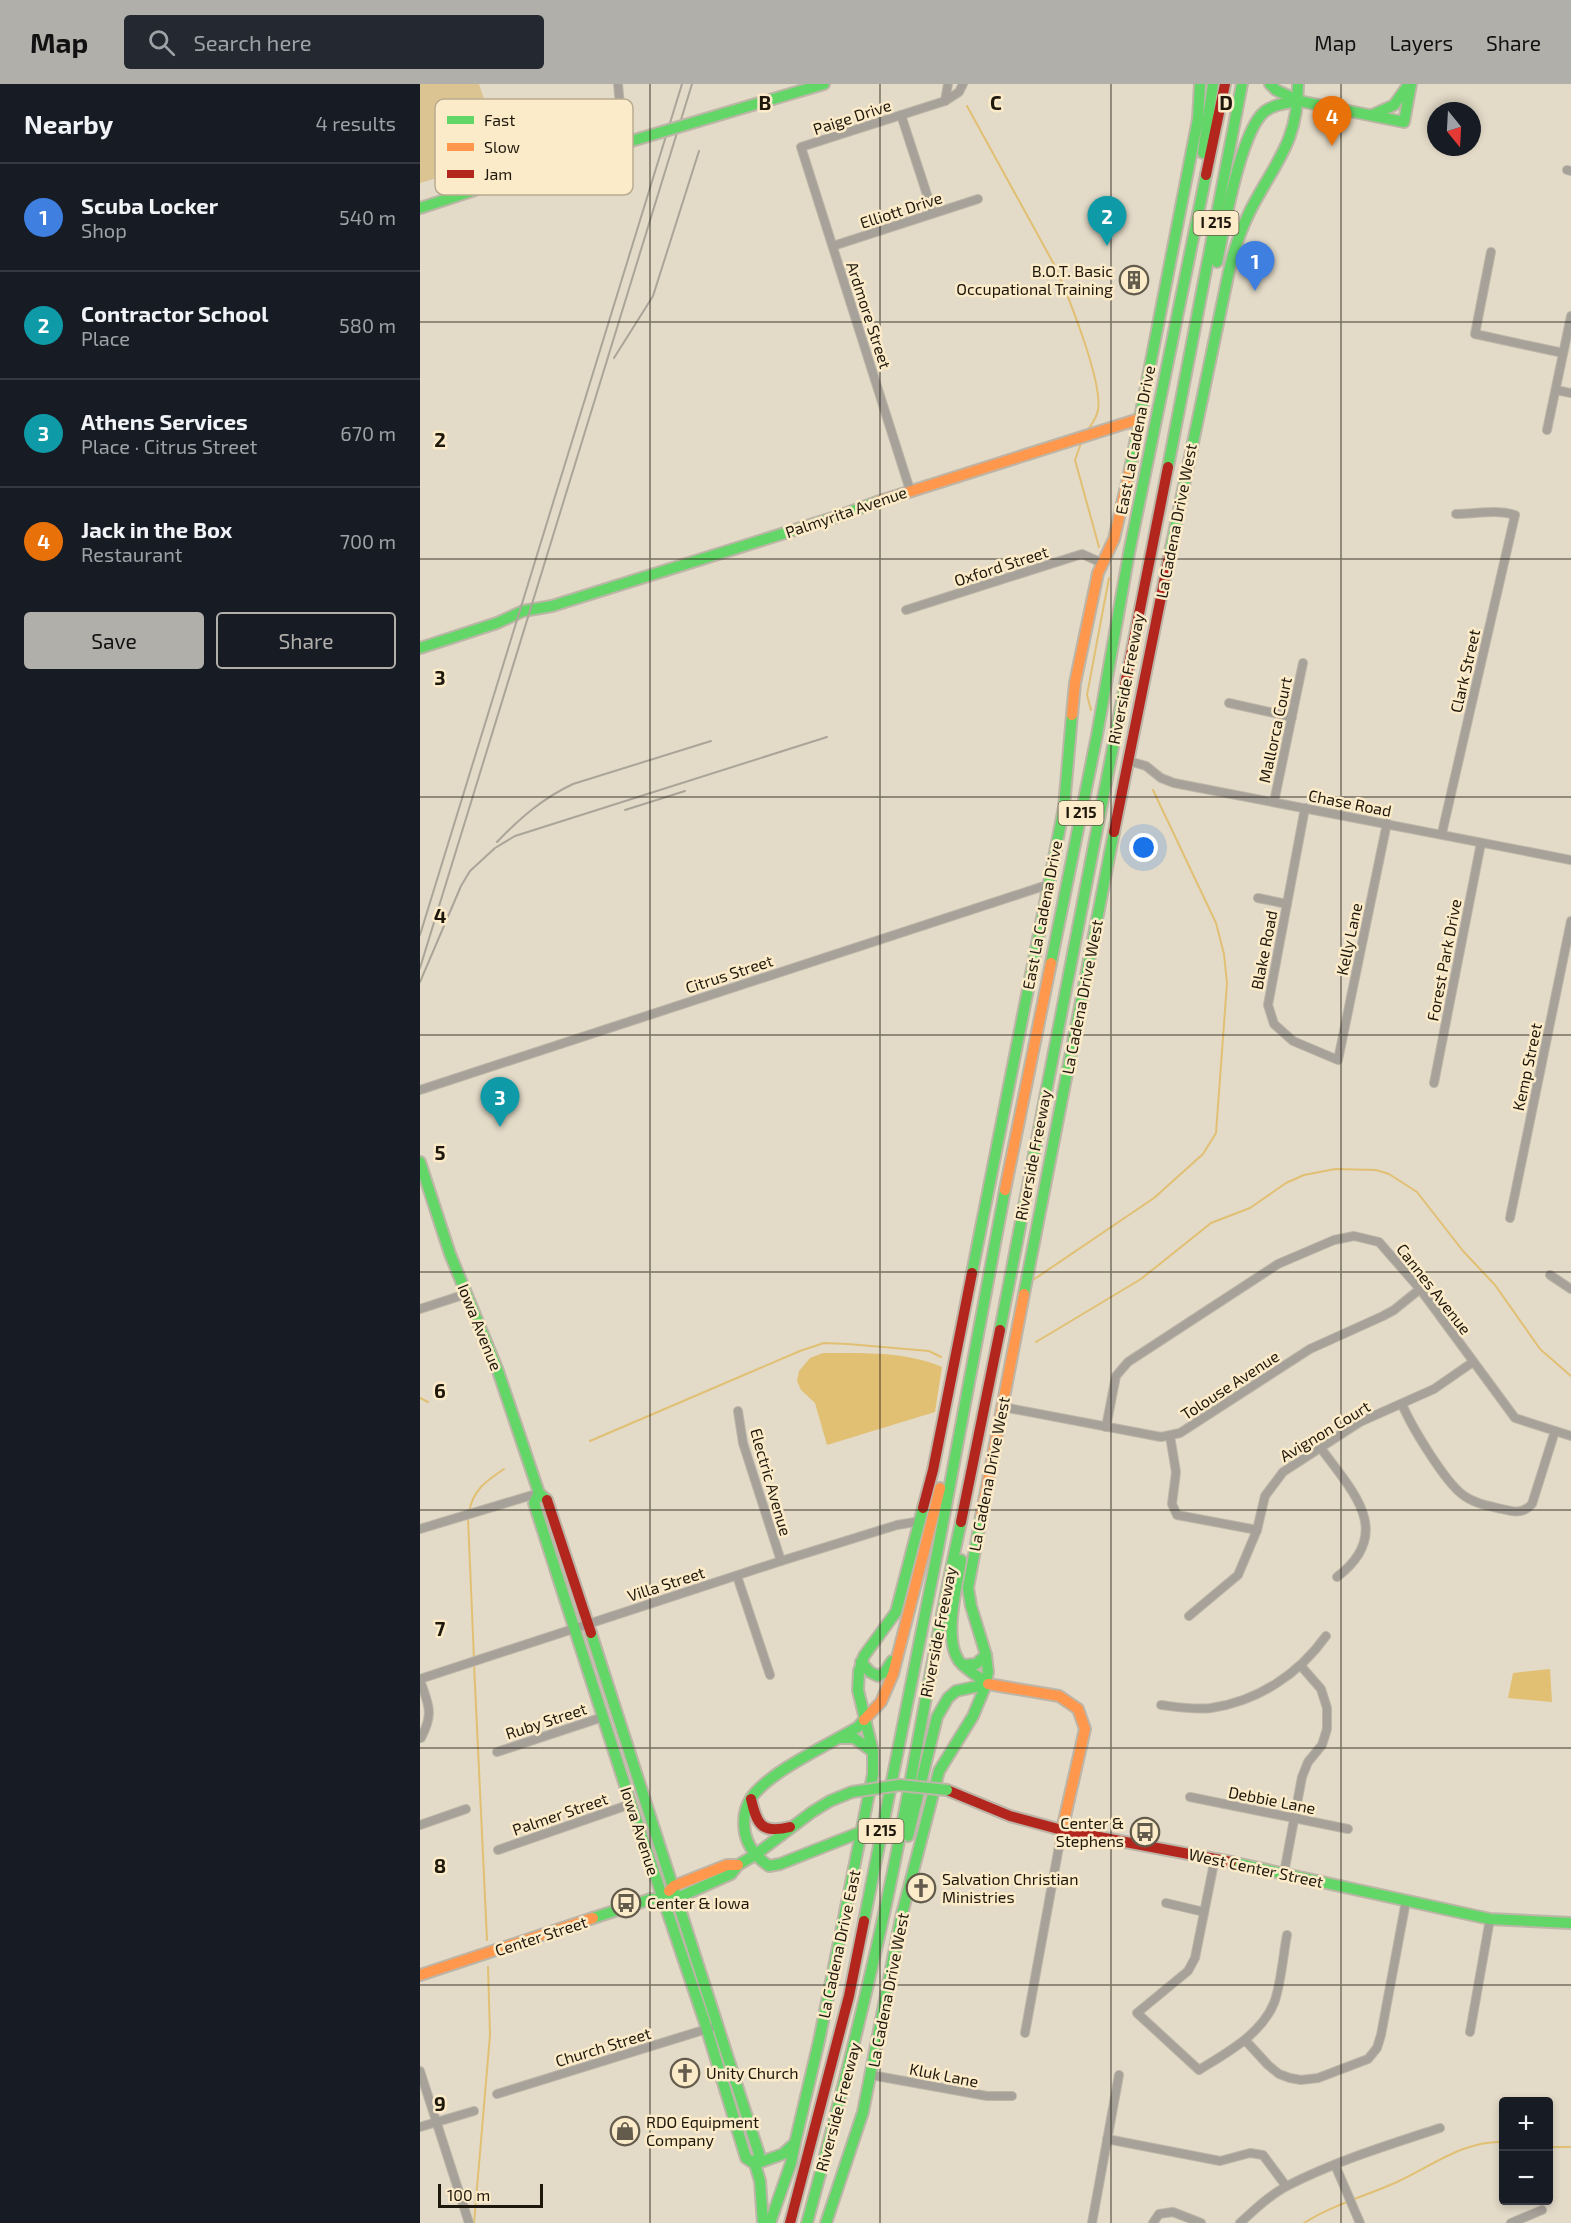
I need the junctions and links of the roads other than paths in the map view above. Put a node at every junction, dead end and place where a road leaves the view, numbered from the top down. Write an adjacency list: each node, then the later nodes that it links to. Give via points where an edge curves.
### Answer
1 (618, 84): 12 (street)
2 (825, 84): 17 (main road, bridge)
3 (948, 84): 13 (street)
4 (963, 84): 13 (street, Paige Drive, via 959,92)
5 (1200, 84): 31 (main road, East La Cadena Drive, via 1198,119)
6 (1213, 84): 19 (main road, via 1203,152)
7 (1225, 84): 19 (main road, Riverside Freeway / I 215)
8 (1242, 84): 28 (main road, Riverside Freeway / I 215)
9 (1270, 84): 14 (main road)
10 (1298, 84): 14 (main road, La Cadena Drive West)
11 (1410, 84): 16 (main road, via 1394,105); 16 (main road, via 1404,122)
12 (619, 99)
13 (945, 101): 15 (street, Paige Drive)
14 (1299, 101): 16 (main road); 28 (main road, via 1271,107 1255,122 1218,259 1199,350); 41 (main road, La Cadena Drive West, via 1293,136 1242,227 1218,315)
15 (901, 115): 18 (street, Paige Drive); 23 (street)
16 (1372, 116)
17 (633, 141)
18 (801, 147): 24 (street, Ardmore Street)
19 (1204, 190): 69 (main road, Riverside Freeway / I 215)
20 (460, 195): 22 (main road, bridge)
21 (978, 199): 23 (street, Elliott Drive)
22 (420, 208)
23 (933, 213): 24 (street, Elliott Drive)
24 (833, 246): 33 (street, Ardmore Street)
25 (1491, 252): 27 (street, via 1475,334)
26 (1571, 316): 27 (street)
27 (1563, 353): 29 (street)
28 (1190, 362): 72 (main road, Riverside Freeway / I 215)
29 (1556, 390): 30 (street); 32 (street)
30 (1571, 393)
31 (1139, 418): 33 (main road, Palmyrita Avenue); 35 (main road, East La Cadena Drive, via 1120,518)
32 (1547, 430)
33 (910, 490): 37 (main road, Palmyrita Avenue)
34 (1456, 514): 45 (street, Clark Street, via 1501,511 1515,515)
35 (1102, 563): 36 (street, Oxford Street, via 1082,554); 48 (main road, East La Cadena Drive, via 1075,683 1064,807)
36 (906, 610)
37 (420, 648)
38 (1303, 663): 40 (street, Mallorca Court)
39 (1229, 703): 40 (street)
40 (1292, 717): 42 (street, Mallorca Court)
41 (1129, 761): 42 (street, Chase Road, via 1174,783); 65 (main road, La Cadena Drive West)
42 (1274, 802): 43 (street, Chase Road)
43 (1305, 808): 44 (street, Chase Road); 50 (street, Blake Road)
44 (1387, 823): 45 (street, Chase Road); 52 (street, Kelly Lane)
45 (1442, 833): 46 (street, Chase Road)
46 (1480, 843): 47 (street, Chase Road); 53 (street, Forest Park Drive)
47 (1571, 860)
48 (1047, 885): 54 (street, Citrus Street); 63 (main road, East La Cadena Drive)
49 (1258, 898): 50 (street)
50 (1287, 904): 52 (street, Blake Road, via 1268,1005 1274,1024 1293,1041)
51 (1571, 921): 56 (street, Kemp Street)
52 (1338, 1060)
53 (1434, 1083)
54 (420, 1090)
55 (420, 1162): 60 (main road, Iowa Avenue)
56 (1510, 1218)
57 (1550, 1275): 59 (street)
58 (1420, 1289): 62 (street, Cannes Avenue); 67 (street, Cannes Avenue, via 1379,1242 1354,1236 1334,1240 1278,1264 1128,1362 1116,1376); 70 (street, Tolouse Avenue, via 1395,1310 1321,1343)
59 (1571, 1289)
60 (466, 1294): 61 (street); 74 (main road, Iowa Avenue, via 498,1371)
61 (420, 1309)
62 (1473, 1362): 64 (street, Avignon Court, via 1434,1389); 68 (street, Cannes Avenue, via 1515,1418)
63 (948, 1395): 75 (main road, La Cadena Drive East)
64 (1401, 1404): 68 (street, via 1414,1430 1462,1495 1511,1511 1523,1511 1532,1504); 73 (street, Avignon Court, via 1360,1422)
65 (1003, 1407): 67 (street, Tolouse Avenue); 86 (main road, La Cadena Drive West, via 968,1588 972,1618)
66 (738, 1411): 78 (street, Electric Avenue, via 743,1443)
67 (1106, 1427): 70 (street, Tolouse Avenue)
68 (1555, 1431): 71 (street, Cannes Avenue)
69 (959, 1436): 85 (main road, via 945,1461); 150 (main road, Riverside Freeway / I 215, via 849,1996)
70 (1170, 1436): 77 (street, via 1176,1472 1172,1504 1177,1515)
71 (1571, 1436)
72 (979, 1439): 88 (main road, via 977,1477 952,1629 955,1652); 115 (main road, Riverside Freeway / I 215, via 940,1619)
73 (1320, 1447): 77 (street, Avignon Court, via 1283,1472 1273,1484 1265,1496); 80 (street, via 1364,1510 1362,1547)
74 (539, 1493): 76 (street); 82 (main road, Iowa Avenue, via 547,1500); 83 (main road, Iowa Avenue, via 534,1503)
75 (921, 1521): 78 (street, Villa Street); 87 (main road, La Cadena Drive East, via 896,1612)
76 (420, 1529)
77 (1257, 1530): 81 (street, Avignon Court, via 1238,1575)
78 (781, 1561): 79 (street, Villa Street)
79 (737, 1576): 82 (street, Villa Street); 90 (street)
80 (1337, 1577)
81 (1189, 1616)
82 (588, 1624): 83 (street, Villa Street); 117 (main road, Iowa Avenue)
83 (575, 1628): 91 (street, Villa Street); 94 (main road, Iowa Avenue)
84 (1326, 1636): 89 (street)
85 (900, 1646): 87 (main road, via 882,1675 873,1675); 95 (main road, via 881,1702)
86 (986, 1655): 88 (main road, via 976,1664); 92 (main road, La Cadena Drive West)
87 (861, 1662): 95 (main road, La Cadena Drive East, via 858,1690)
88 (963, 1665): 92 (main road)
89 (1301, 1666): 93 (street, via 1282,1681 1231,1703 1211,1708); 105 (street, via 1320,1689 1327,1708 1327,1729 1302,1777)
90 (770, 1675)
91 (420, 1679): 96 (street, via 430,1712)
92 (988, 1684): 109 (main road, via 1059,1696 1078,1709 1085,1728); 115 (main road, via 956,1691 937,1717 908,1835); 133 (main road, La Cadena Drive West, via 939,1771 901,1918)
93 (1161, 1705)
94 (603, 1717): 98 (street, Ruby Street); 103 (main road, Iowa Avenue)
95 (864, 1720): 97 (main road); 99 (main road, La Cadena Drive East)
96 (421, 1738)
97 (840, 1738): 99 (main road, via 854,1738); 102 (main road, via 763,1784)
98 (497, 1752)
99 (873, 1752): 110 (main road, La Cadena Drive East, via 873,1774)
100 (947, 1790): 107 (main road, Center Street, bridge, via 903,1783 852,1792 830,1801); 109 (main road, West Center Street, via 1010,1816)
101 (1190, 1797): 105 (street, Debbie Lane)
102 (751, 1799): 107 (main road, via 761,1826 773,1830); 112 (main road, via 743,1815 743,1828)
103 (631, 1804): 111 (street, Palmer Street); 118 (main road, Iowa Avenue)
104 (466, 1809): 106 (street)
105 (1294, 1818): 108 (street, Debbie Lane); 116 (street)
106 (420, 1825)
107 (795, 1826): 112 (main road, Center Street)
108 (1348, 1829)
109 (1062, 1830): 113 (main road, West Center Street); 130 (street)
110 (861, 1832): 112 (main road, via 774,1866); 142 (main road, La Cadena Drive East)
111 (498, 1850)
112 (755, 1855): 114 (main road, Center Street)
113 (1215, 1858): 116 (main road, West Center Street); 122 (street)
114 (738, 1865): 117 (main road, Center Street, via 727,1865); 119 (main road, Center Street, via 731,1874)
115 (894, 1868): 151 (main road, Riverside Freeway / I 215, via 849,2070)
116 (1284, 1873): 120 (main road, West Center Street)
117 (674, 1886): 118 (main road, Center Street); 119 (main road, Iowa Avenue)
118 (662, 1897): 119 (main road, Center Street); 126 (main road, Center Street); 128 (main road, Iowa Avenue)
119 (677, 1898): 127 (main road, Iowa Avenue)
120 (1406, 1901): 123 (main road, West Center Street); 131 (street, via 1381,2035 1368,2059 1318,2078 1301,2080 1268,2065)
121 (1166, 1904): 122 (street)
122 (1204, 1912): 131 (street, via 1195,1958 1188,1971 1137,2013 1199,2070)
123 (1491, 1919): 124 (main road, West Center Street); 129 (street)
124 (1571, 1923)
125 (1287, 1935): 131 (street, via 1274,2002)
126 (420, 1975)
127 (718, 2026): 128 (street, Church Street); 143 (main road, Iowa Avenue, via 759,2154)
128 (706, 2028): 135 (street, Church Street); 143 (main road, Iowa Avenue, via 746,2158)
129 (1470, 2032)
130 (1025, 2033)
131 (1245, 2040)
132 (420, 2071): 138 (street)
133 (871, 2075): 136 (street, Kluk Lane, via 987,2096); 152 (main road, La Cadena Drive West, via 863,2112)
134 (1119, 2075): 141 (street)
135 (497, 2094)
136 (1012, 2096)
137 (474, 2111): 138 (street)
138 (438, 2122): 139 (street); 147 (street)
139 (420, 2127)
140 (1440, 2128): 144 (street)
141 (1107, 2139): 145 (street, via 1220,2161 1250,2153 1263,2155); 153 (street)
142 (795, 2143): 143 (main road, via 783,2154); 149 (main road, La Cadena Drive East)
143 (755, 2164): 148 (main road, Iowa Avenue)
144 (1335, 2165): 145 (street); 157 (street)
145 (1286, 2186): 156 (street)
146 (1542, 2210): 158 (street)
147 (469, 2223)
148 (763, 2223)
149 (770, 2223)
150 (790, 2223)
151 (807, 2223)
152 (826, 2223)
153 (1092, 2223)
154 (1153, 2223): 155 (street, via 1159,2214 1173,2212)
155 (1202, 2223)
156 (1240, 2223)
157 (1360, 2223)
158 (1511, 2223)

